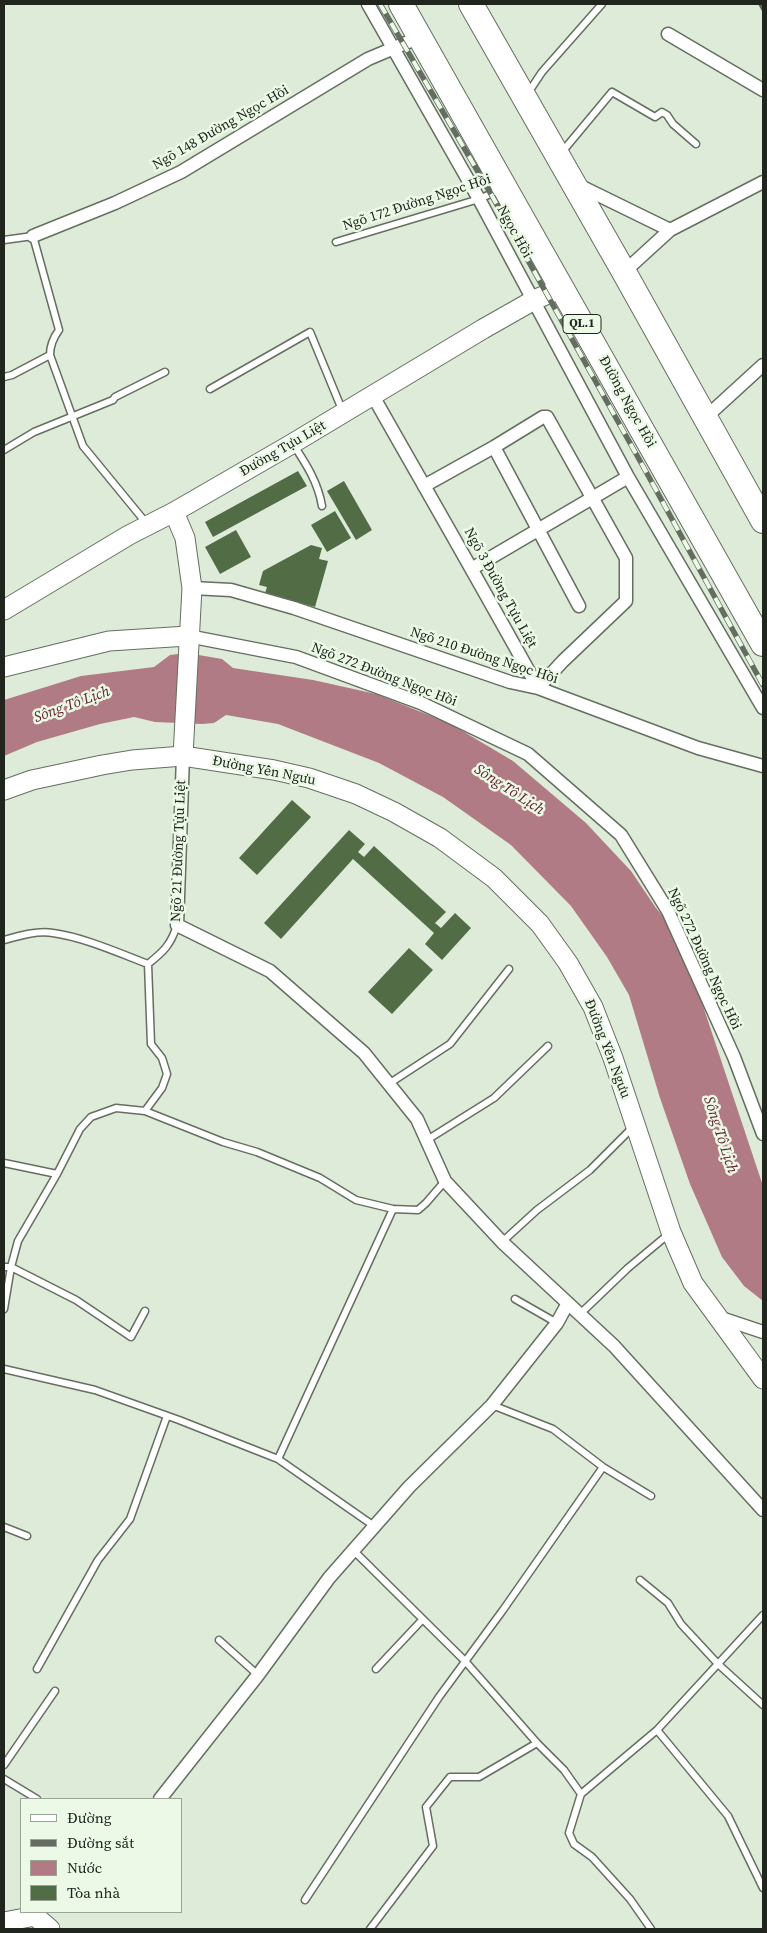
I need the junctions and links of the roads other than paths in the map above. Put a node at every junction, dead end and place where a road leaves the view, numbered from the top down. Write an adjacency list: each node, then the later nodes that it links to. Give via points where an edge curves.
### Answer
1 (368, 4): 7 (street, Ngọc Hồi)
2 (401, 4): 6 (highway, Đường Ngọc Hồi / QL.1)
3 (471, 4): 9 (highway)
4 (602, 4): 9 (lane, via 542,72)
5 (668, 34): 8 (street)
6 (420, 37): 7 (street, Ngõ 148 Đường Ngọc Hồi); 13 (highway, Đường Ngọc Hồi / QL.1)
7 (393, 48): 14 (street, Ngọc Hồi); 16 (street, Ngõ 148 Đường Ngọc Hồi, via 368,59 181,172 115,204)
8 (763, 90)
9 (525, 99): 11 (highway)
10 (696, 144): 11 (lane, via 667,115 662,112 655,117 612,92)
11 (560, 162): 15 (street, via 580,188); 19 (highway)
12 (763, 182): 15 (street)
13 (505, 188): 14 (lane, Ngõ 172 Đường Ngọc Hồi); 20 (highway, Đường Ngọc Hồi / QL.1)
14 (479, 199): 18 (lane, Ngõ 172 Đường Ngọc Hồi); 21 (street, Ngọc Hồi)
15 (670, 230): 19 (street)
16 (33, 236): 17 (lane); 22 (lane, via 59,330 53,338)
17 (4, 240)
18 (336, 242)
19 (624, 272): 30 (highway)
20 (562, 288): 21 (street, Đường Tựu Liệt); 47 (highway, Đường Ngọc Hồi / QL.1)
21 (534, 300): 27 (street, Đường Tựu Liệt); 34 (street, Ngọc Hồi)
22 (50, 356): 25 (lane); 29 (lane)
23 (763, 365): 30 (street)
24 (165, 372): 29 (lane, via 113,400)
25 (4, 377)
26 (210, 389): 28 (lane, via 310,332)
27 (373, 396): 28 (street, Đường Tựu Liệt); 35 (street, Ngõ 3 Đường Tựu Liệt)
28 (344, 413): 31 (street, Đường Tựu Liệt)
29 (71, 416): 33 (lane); 40 (lane, via 83,446)
30 (705, 418): 39 (highway)
31 (292, 443): 37 (lane, via 319,489); 38 (street, Đường Tựu Liệt)
32 (494, 448): 35 (street); 36 (street, via 547,417); 41 (street)
33 (4, 450)
34 (628, 477): 36 (street); 50 (street, Ngọc Hồi)
35 (424, 486): 42 (street, Ngõ 3 Đường Tựu Liệt)
36 (591, 499): 41 (street); 49 (street, via 626,558 626,601)
37 (322, 506)
38 (174, 512): 40 (street, Đường Tựu Liệt); 43 (street, via 185,538)
39 (763, 521)
40 (148, 525): 45 (street, Đường Tựu Liệt)
41 (538, 529): 42 (street); 44 (street)
42 (472, 568): 49 (street, Ngõ 3 Đường Tựu Liệt)
43 (192, 588): 46 (street); 49 (street, Ngõ 210 Đường Ngọc Hồi, via 232,590 510,682)
44 (580, 606)
45 (4, 610)
46 (188, 643): 48 (street, via 109,641); 51 (street); 62 (street, Ngõ 272 Đường Ngọc Hồi, via 296,657 421,703 528,754 621,835 668,911 734,1057)
47 (763, 644)
48 (4, 667)
49 (538, 688): 52 (street, Ngõ 210 Đường Ngọc Hồi, via 698,748)
50 (763, 708)
51 (184, 748): 53 (street, Đường Yên Ngưu, via 32,780); 54 (street, Ngõ 21 Đường Tựu Liệt); 61 (street, Đường Yên Ngưu, via 309,778 356,794 440,838 494,878 540,924 581,985 613,1058)
52 (763, 766)
53 (4, 790)
54 (177, 926): 56 (lane, Ngõ 21 Đường Tựu Liệt, via 172,940); 59 (street, via 270,971 364,1053)
55 (4, 940): 56 (lane, via 52,932)
56 (148, 964): 60 (lane, via 151,1044 162,1058 167,1074 162,1088)
57 (509, 969): 59 (lane, via 450,1044)
58 (548, 1046): 63 (lane, via 494,1098)
59 (390, 1083): 63 (street, via 417,1119)
60 (146, 1111): 65 (lane, via 116,1108 91,1117 80,1130); 67 (lane, via 320,1178 356,1200)
61 (635, 1125): 68 (street, Đường Yên Ngưu); 69 (lane, via 590,1170 537,1210)
62 (763, 1134)
63 (427, 1140): 66 (street)
64 (4, 1163): 65 (lane)
65 (57, 1174): 70 (lane, via 18,1241)
66 (445, 1181): 67 (lane, via 418,1210); 69 (street)
67 (393, 1209): 83 (lane)
68 (671, 1232): 75 (lane); 76 (street, Đường Yên Ngưu, via 692,1283)
69 (502, 1242): 72 (street)
70 (7, 1267): 73 (lane); 74 (lane, via 76,1300 131,1337)
71 (515, 1299): 77 (lane)
72 (568, 1303): 75 (street); 77 (street)
73 (4, 1309)
74 (145, 1311)
75 (580, 1314): 86 (street, via 614,1346)
76 (716, 1316): 78 (street); 80 (street, Đường Yên Ngưu)
77 (557, 1323): 81 (street)
78 (763, 1332)
79 (4, 1370): 82 (lane, via 95,1390)
80 (763, 1379)
81 (492, 1405): 84 (lane, via 553,1429); 87 (street)
82 (167, 1416): 83 (lane); 97 (lane, via 130,1519 98,1560)
83 (278, 1459): 87 (lane)
84 (603, 1467): 85 (lane); 95 (lane)
85 (651, 1496)
86 (763, 1510)
87 (374, 1526): 90 (street)
88 (4, 1527): 89 (lane)
89 (27, 1536)
90 (354, 1551): 93 (lane); 99 (street, via 329,1578)
91 (640, 1580): 96 (lane, via 668,1603 680,1624)
92 (763, 1615): 96 (lane)
93 (422, 1620): 95 (lane); 98 (lane)
94 (219, 1640): 99 (lane)
95 (465, 1661): 103 (lane); 110 (lane, via 378,1786)
96 (718, 1664): 101 (lane); 102 (lane)
97 (37, 1669)
98 (376, 1669)
99 (258, 1675): 108 (street)
100 (55, 1691): 104 (lane)
101 (763, 1705)
102 (657, 1730): 106 (lane); 109 (lane, via 728,1816)
103 (537, 1743): 106 (lane, via 564,1770); 115 (lane, via 479,1777 450,1777 426,1807 433,1846)
104 (4, 1765)
105 (4, 1779): 107 (lane)
106 (581, 1794): 116 (lane, via 569,1837 630,1899)
107 (35, 1798)
108 (161, 1798)
109 (763, 1888)
110 (305, 1900)
111 (38, 1914): 112 (street); 113 (street); 114 (street)
112 (4, 1922)
113 (21, 1929)
114 (50, 1929)
115 (370, 1929)
116 (651, 1929)

